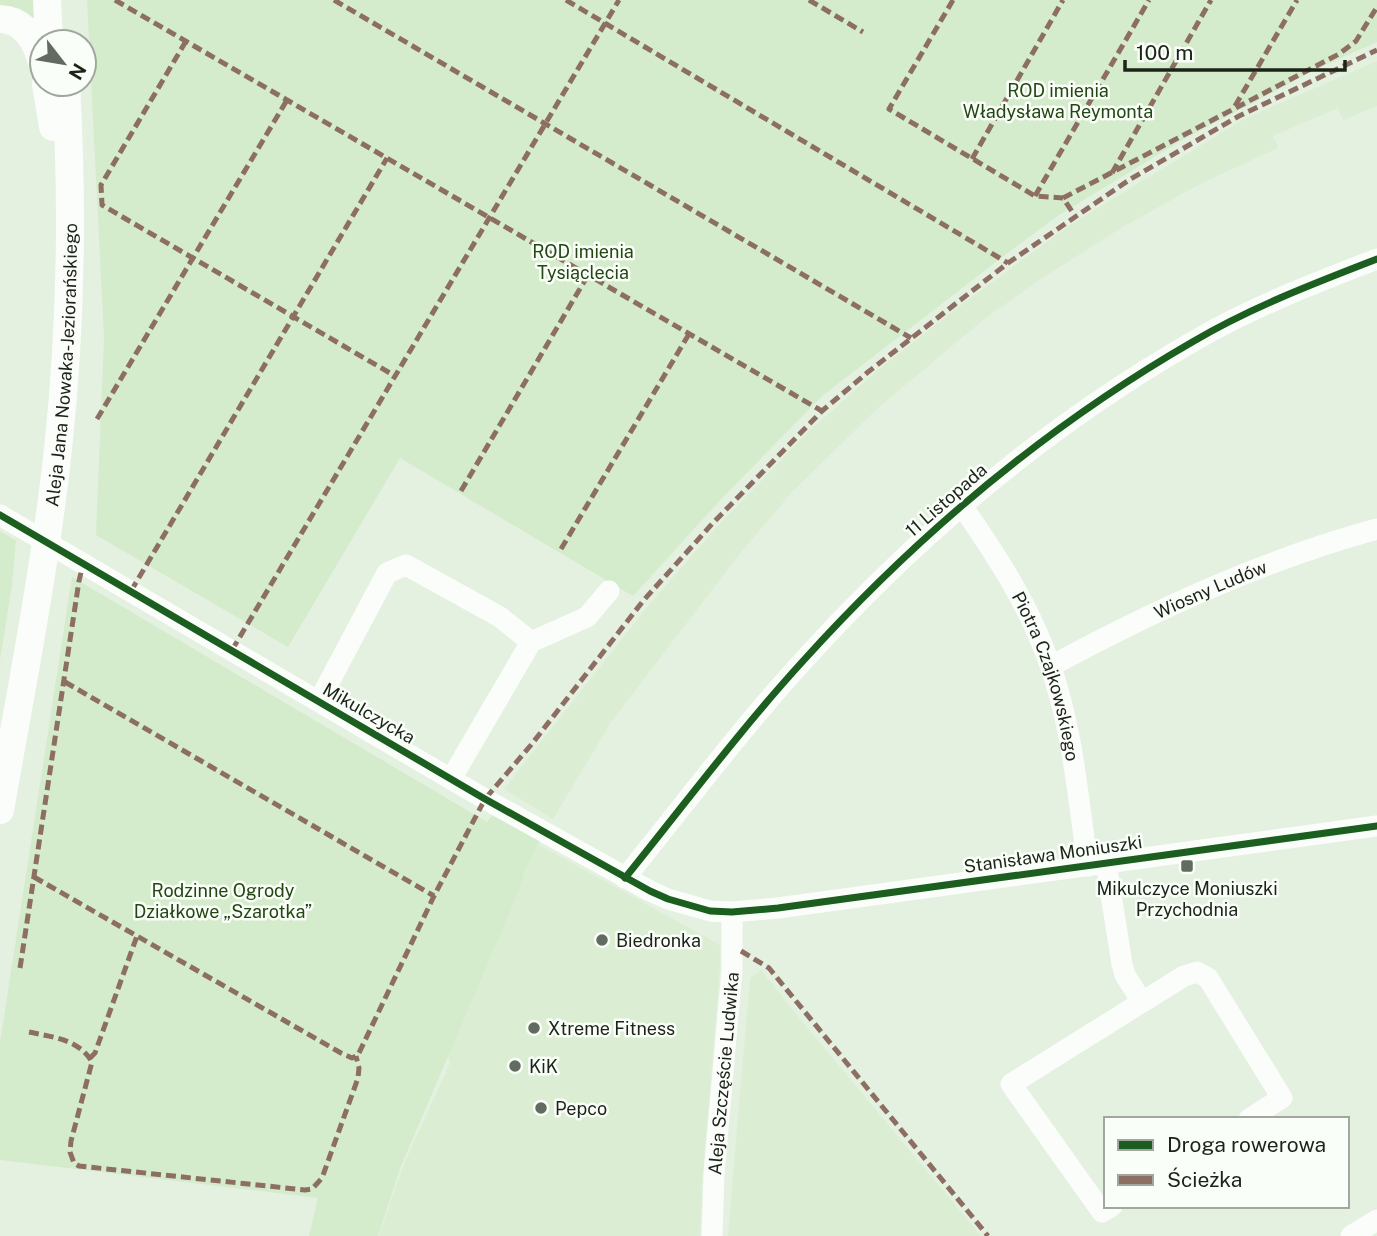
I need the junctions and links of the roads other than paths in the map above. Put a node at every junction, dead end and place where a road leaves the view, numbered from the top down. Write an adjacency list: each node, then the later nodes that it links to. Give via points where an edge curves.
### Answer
1 (47, 0): 4 (main road)
2 (62, 0): 5 (main road)
3 (0, 19): 6 (main road, via 20,25)
4 (48, 28)
5 (63, 28)
6 (28, 33)
7 (50, 98): 12 (main road, Aleja Jana Nowaka-Jeziorańskiego, via 54,300)
8 (67, 98): 12 (main road, Aleja Jana Nowaka-Jeziorańskiego, via 69,290 58,447)
9 (1377, 259): 10 (street, 11 Listopada, via 1195,340 1082,412)
10 (962, 506): 17 (street, Piotra Czajkowskiego, via 1014,586); 24 (street, 11 Listopada, via 801,662)
11 (0, 515): 18 (street, Mikulczycka)
12 (42, 519): 14 (main road, Aleja Jana Nowaka-Jeziorańskiego)
13 (1377, 528): 17 (street, Wiosny Ludów, via 1195,594)
14 (36, 555): 19 (main road, Aleja Jana Nowaka-Jeziorańskiego); 21 (main road, Aleja Jana Nowaka-Jeziorańskiego)
15 (609, 591): 16 (street, via 587,617)
16 (531, 642): 18 (street, via 500,617 406,565 387,573); 20 (street)
17 (1051, 666): 23 (street, Piotra Czajkowskiego)
18 (319, 701): 20 (street, Mikulczycka)
19 (0, 719)
20 (451, 779): 24 (street, Mikulczycka)
21 (0, 810)
22 (1377, 826): 23 (street, Stanisława Moniuszki)
23 (1097, 864): 25 (street, Stanisława Moniuszki); 26 (street, Piotra Czajkowskiego, via 1125,975)
24 (625, 878): 25 (street, Mikulczycka, via 692,908)
25 (732, 912): 30 (street, Aleja Szczęście Ludwika, via 732,970)
26 (1142, 1002): 27 (street, via 1190,973 1208,978 1282,1098); 28 (street, via 1011,1084 1102,1212)
27 (1252, 1117)
28 (1109, 1208)
29 (1377, 1220): 31 (street)
30 (712, 1236)
31 (1351, 1236)

